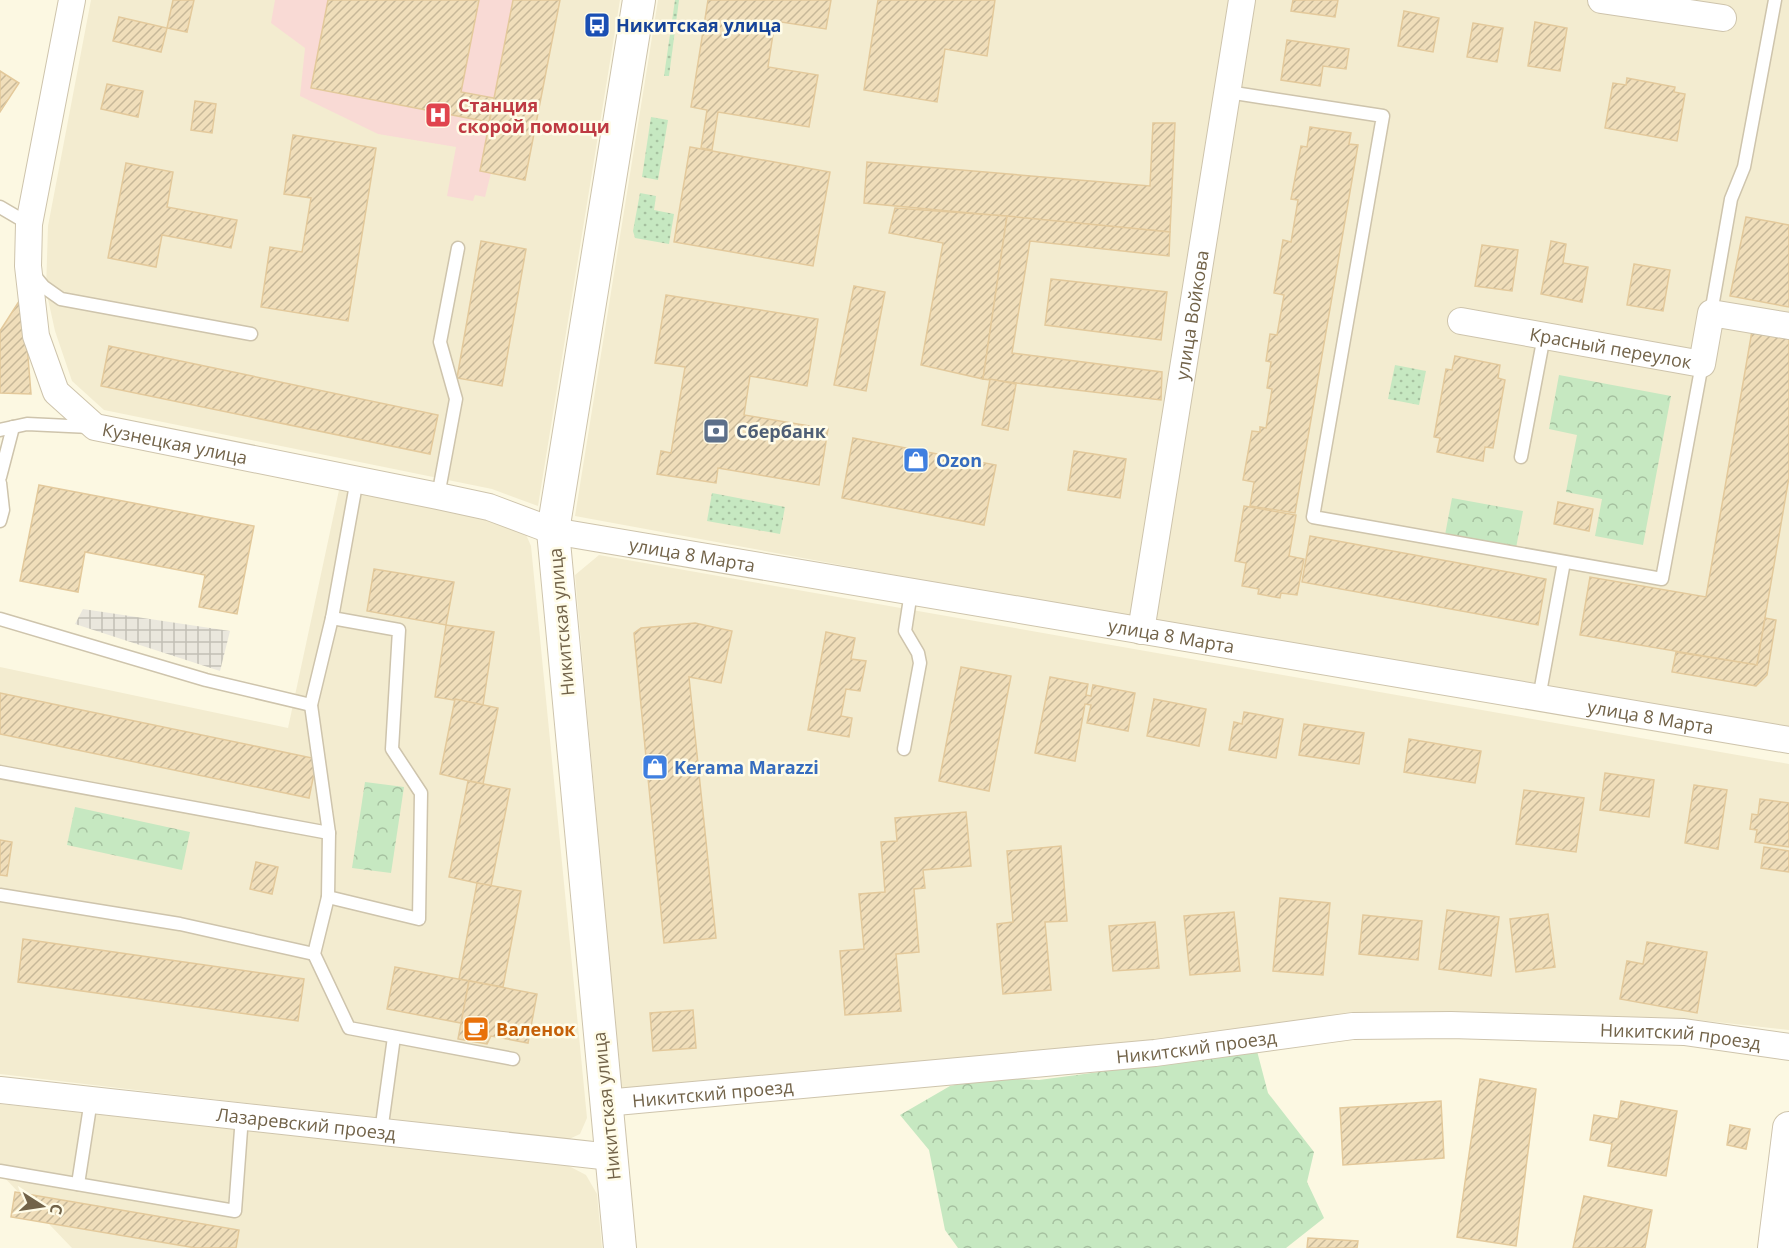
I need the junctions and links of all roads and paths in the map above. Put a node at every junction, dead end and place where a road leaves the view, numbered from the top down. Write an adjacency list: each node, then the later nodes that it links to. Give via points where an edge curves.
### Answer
1 (72, 0): 9 (street, Кузнецкая улица)
2 (639, 0): 27 (street, Никитская улица)
3 (1242, 0): 7 (street, улица Войкова)
4 (1600, 0): 6 (street)
5 (1775, 0): 12 (lane, via 1744,167 1731,199)
6 (1723, 18)
7 (1228, 92): 28 (lane, via 1383,116 1313,517); 32 (street, улица Войкова)
8 (0, 207): 9 (lane)
9 (29, 224): 11 (street, Кузнецкая улица)
10 (458, 248): 25 (lane, via 440,342 456,399)
11 (28, 266): 15 (lane, via 44,287 61,299); 19 (street, Кузнецкая улица, via 36,336 56,392)
12 (1711, 313): 14 (street); 17 (street, Красный переулок)
13 (1461, 321): 16 (street, Красный переулок)
14 (1789, 326)
15 (251, 334)
16 (1544, 336): 17 (street, Красный переулок); 21 (lane)
17 (1702, 364): 28 (lane, via 1662,579)
18 (13, 427): 19 (lane); 20 (lane); 22 (lane)
19 (94, 427): 23 (street, Кузнецкая улица)
20 (0, 430)
21 (1521, 457)
22 (0, 477)
23 (357, 479): 25 (street, Кузнецкая улица); 30 (lane)
24 (0, 483): 26 (lane)
25 (438, 496): 27 (street, Кузнецкая улица, via 489,507)
26 (0, 521)
27 (553, 531): 29 (street, улица 8 Марта); 47 (street, Никитская улица)
28 (1564, 562): 33 (lane)
29 (911, 592): 32 (street, улица 8 Марта); 36 (lane, via 905,631 920,663)
30 (332, 618): 34 (lane); 40 (lane, via 399,630 392,749 422,792 419,919)
31 (0, 619): 34 (lane, via 206,680)
32 (1141, 631): 33 (street, улица 8 Марта)
33 (1539, 698): 35 (street, улица 8 Марта)
34 (311, 705): 38 (lane)
35 (1789, 740)
36 (903, 749)
37 (0, 772): 38 (lane)
38 (329, 833): 40 (lane)
39 (0, 896): 41 (lane, via 180,924)
40 (328, 897): 41 (lane)
41 (314, 954): 42 (lane, via 349,1028)
42 (394, 1037): 44 (lane); 50 (lane)
43 (1789, 1047): 47 (street, Никитский проезд, via 1684,1032 1353,1026 1155,1053)
44 (513, 1059)
45 (0, 1090): 46 (street, Лазаревский проезд)
46 (92, 1100): 48 (street, Лазаревский проезд); 53 (lane)
47 (605, 1103): 51 (street, Никитская улица)
48 (242, 1116): 50 (street, Лазаревский проезд); 53 (lane, via 235,1211)
49 (1789, 1128): 55 (street)
50 (381, 1131): 51 (street, Лазаревский проезд)
51 (611, 1157): 54 (street, Никитская улица)
52 (0, 1171): 53 (lane)
53 (78, 1184)
54 (620, 1248)
55 (1774, 1248)

